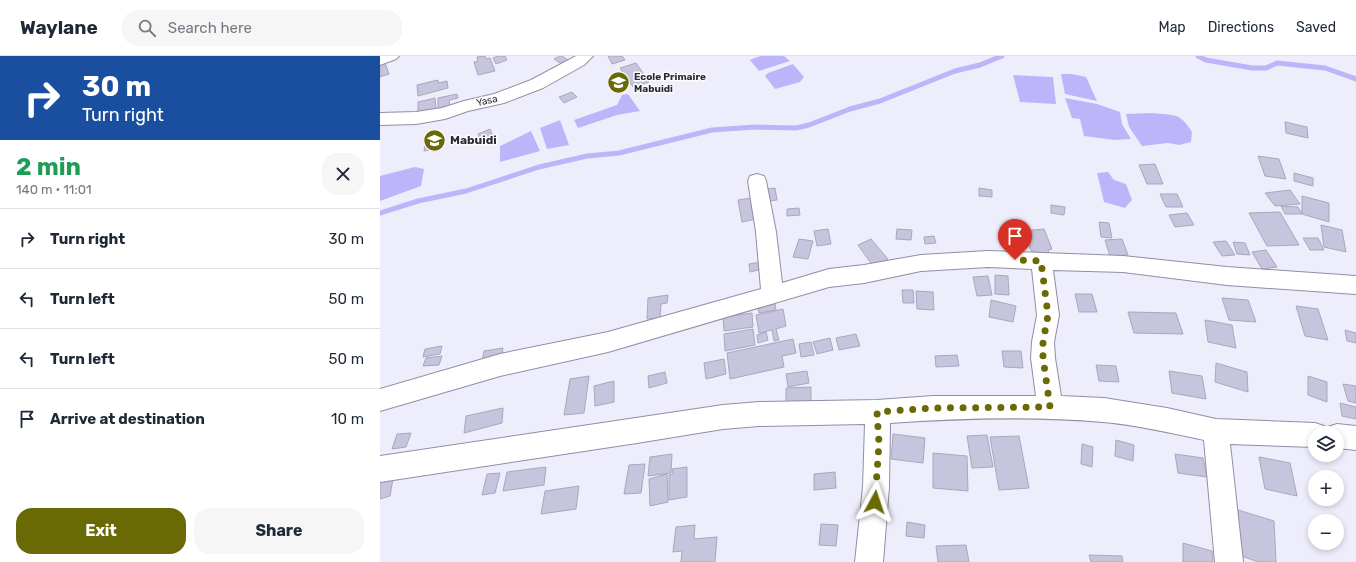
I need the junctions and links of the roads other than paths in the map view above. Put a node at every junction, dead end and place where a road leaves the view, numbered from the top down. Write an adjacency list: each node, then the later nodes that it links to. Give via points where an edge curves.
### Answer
1 (391, 56): 3 (street)
2 (585, 56): 4 (street, Yasa, via 537,84 498,99 416,118)
3 (380, 60)
4 (380, 119)
5 (757, 181): 8 (street, via 766,232)
6 (1041, 261): 7 (street, via 1123,264 1227,276); 8 (street, via 988,259 921,262 864,274 829,278); 10 (street, via 1048,315 1043,358)
7 (1356, 286)
8 (772, 294): 9 (street, via 608,342 500,365)
9 (380, 400)
10 (1050, 407): 11 (street, via 933,408); 12 (street, via 1104,410)
11 (877, 412): 16 (street, via 723,417); 17 (street, via 879,443)
12 (1216, 431): 13 (street); 18 (street)
13 (1308, 435)
14 (1344, 437): 15 (street)
15 (1356, 438)
16 (380, 469)
17 (869, 562)
18 (1229, 562)

